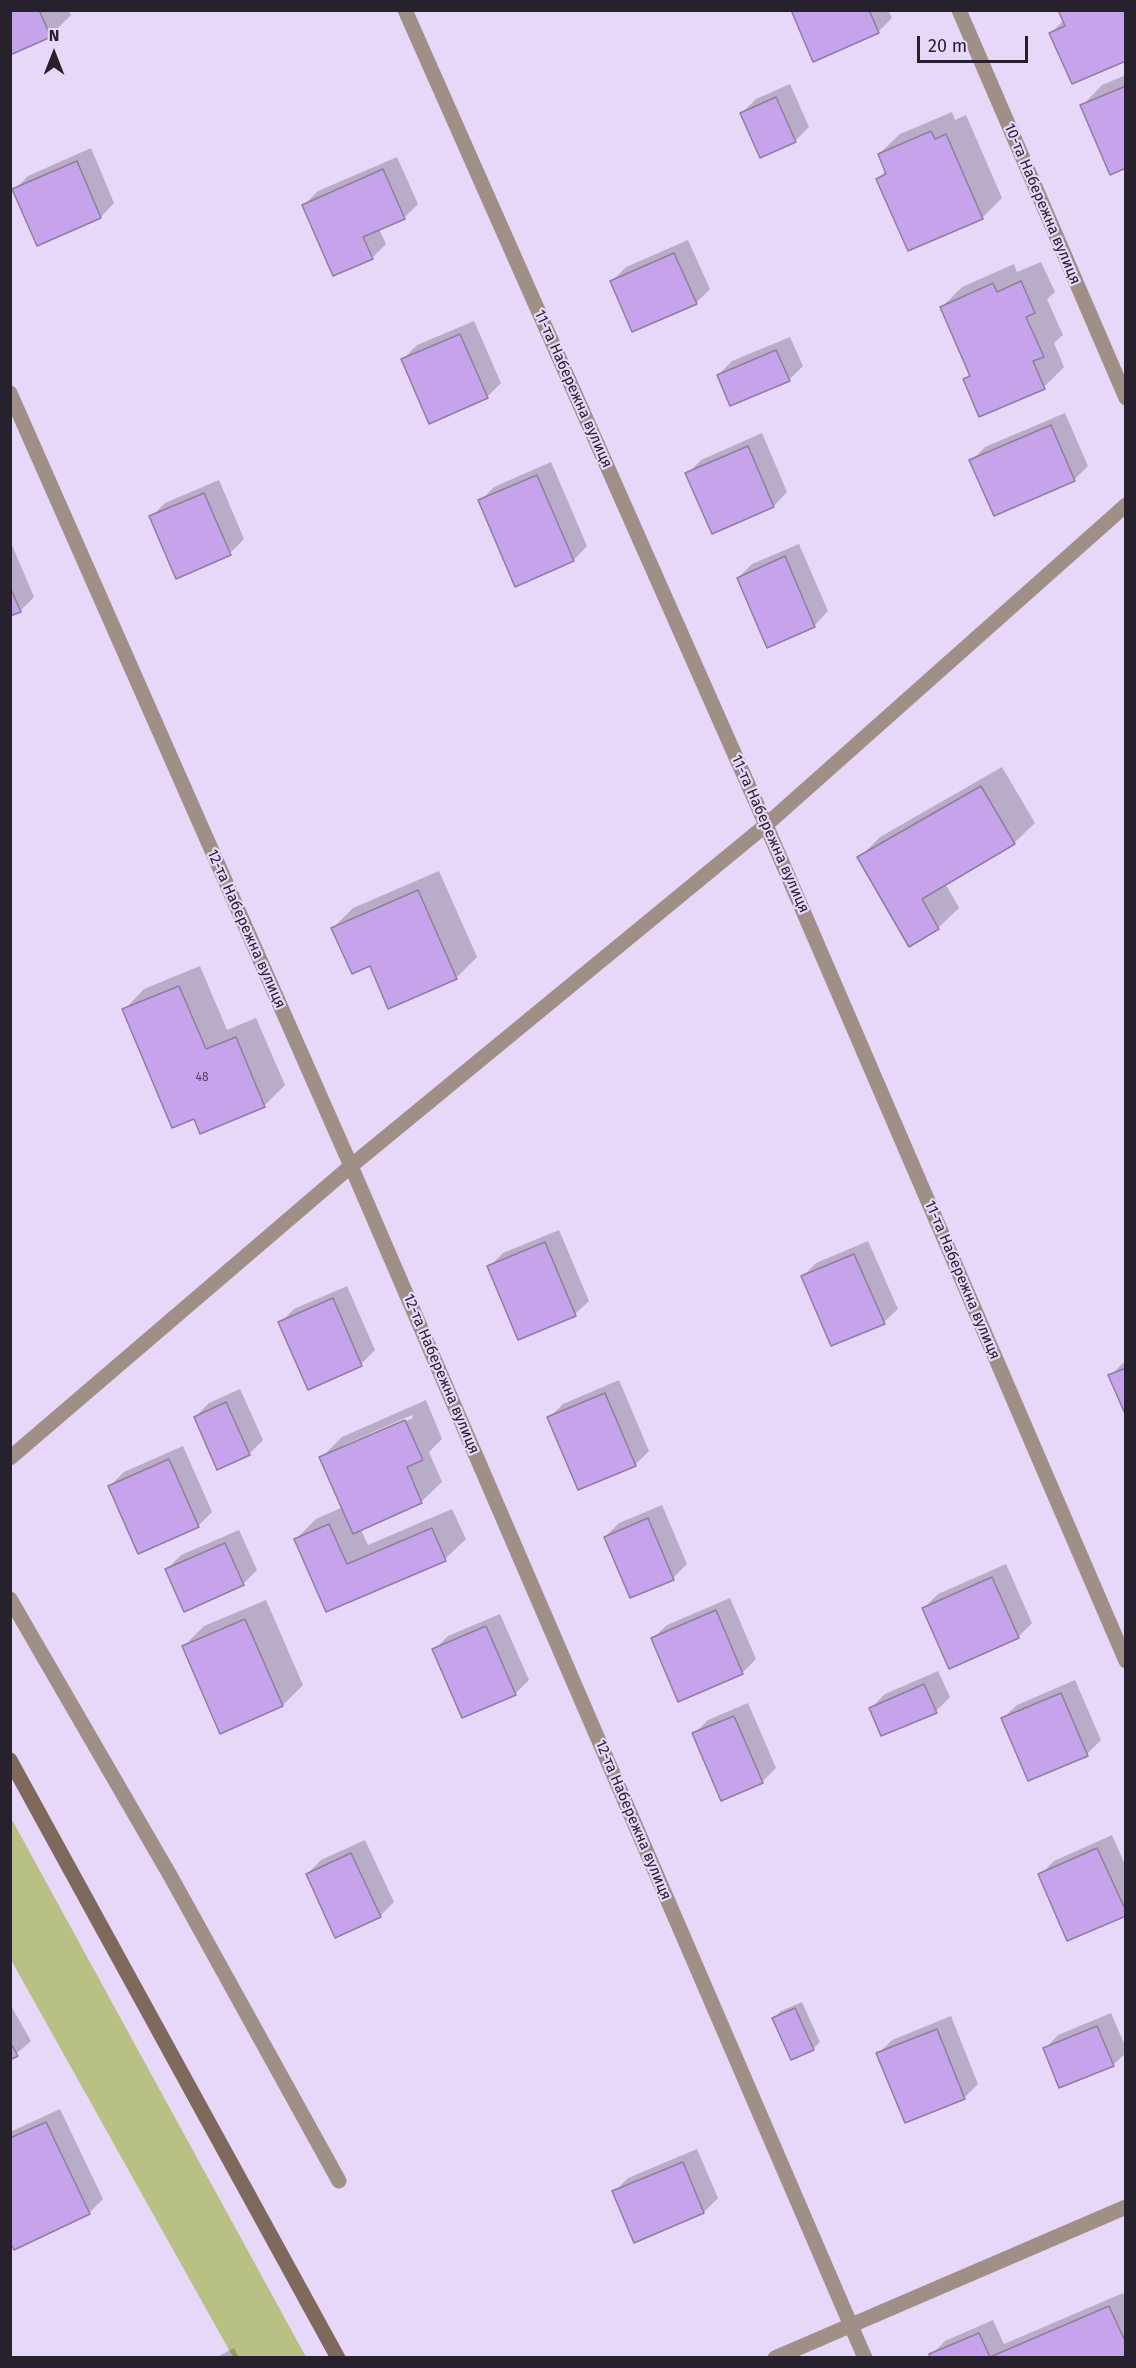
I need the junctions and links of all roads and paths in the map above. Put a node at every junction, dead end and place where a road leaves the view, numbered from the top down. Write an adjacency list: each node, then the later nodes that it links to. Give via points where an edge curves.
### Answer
1 (405, 10): 6 (street, 11-та Набережна вулиця)
2 (959, 10): 4 (street, 10-та Набережна вулиця)
3 (10, 393): 7 (street, 12-та Набережна вулиця)
4 (1125, 398)
5 (1125, 505): 6 (street)
6 (766, 825): 7 (street); 10 (street, 11-та Набережна вулиця)
7 (351, 1166): 8 (street); 14 (street, 12-та Набережна вулиця)
8 (10, 1458)
9 (10, 1599): 12 (street, via 171,1877)
10 (1125, 1661)
11 (10, 1760): 15 (street)
12 (339, 2181)
13 (1125, 2207): 14 (street)
14 (850, 2324): 16 (street); 17 (street, 12-та Набережна вулиця)
15 (338, 2358)
16 (775, 2358)
17 (865, 2358)

